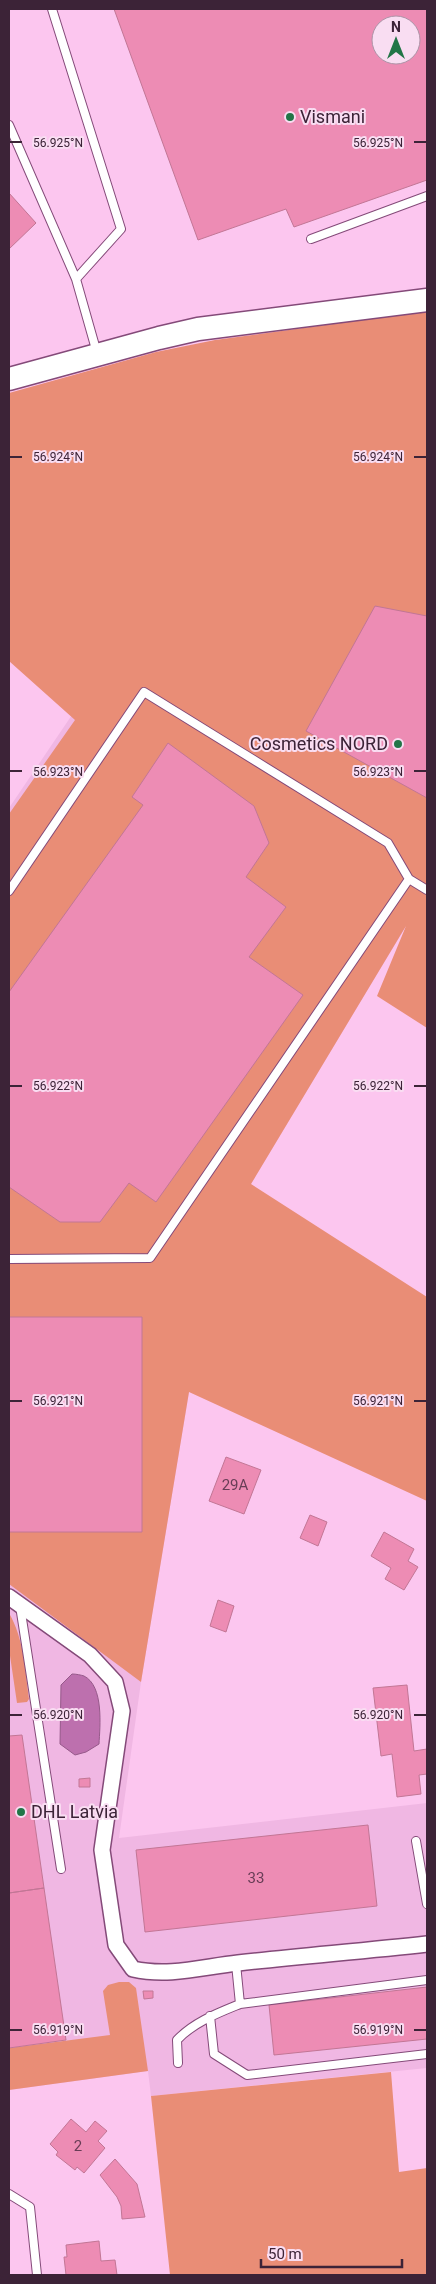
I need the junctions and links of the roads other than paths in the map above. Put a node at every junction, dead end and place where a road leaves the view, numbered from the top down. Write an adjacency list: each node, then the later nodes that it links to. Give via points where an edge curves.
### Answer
1 (52, 9): 5 (lane, via 121,229)
2 (9, 125): 5 (lane)
3 (427, 196): 4 (lane)
4 (311, 239)
5 (76, 279): 7 (lane)
6 (427, 300): 7 (street, via 198,329)
7 (97, 354): 8 (street)
8 (9, 379)
9 (409, 879): 10 (lane, via 388,843 144,692); 11 (lane); 12 (lane, via 150,1258)
10 (9, 890)
11 (427, 890)
12 (9, 1259)
13 (14, 1601): 15 (lane); 18 (street, via 90,1655 116,1682 122,1711 102,1850 116,1945 133,1969 152,1973)
14 (416, 1841): 16 (lane)
15 (61, 1869)
16 (427, 1904)
17 (427, 1944): 18 (street)
18 (236, 1964): 20 (lane)
19 (427, 1980): 20 (lane)
20 (240, 2004): 21 (lane)
21 (210, 2016): 22 (lane, via 214,2054 247,2075); 23 (lane, via 177,2040)
22 (427, 2054)
23 (178, 2063)
24 (9, 2194): 25 (lane, via 30,2207)
25 (37, 2275)

